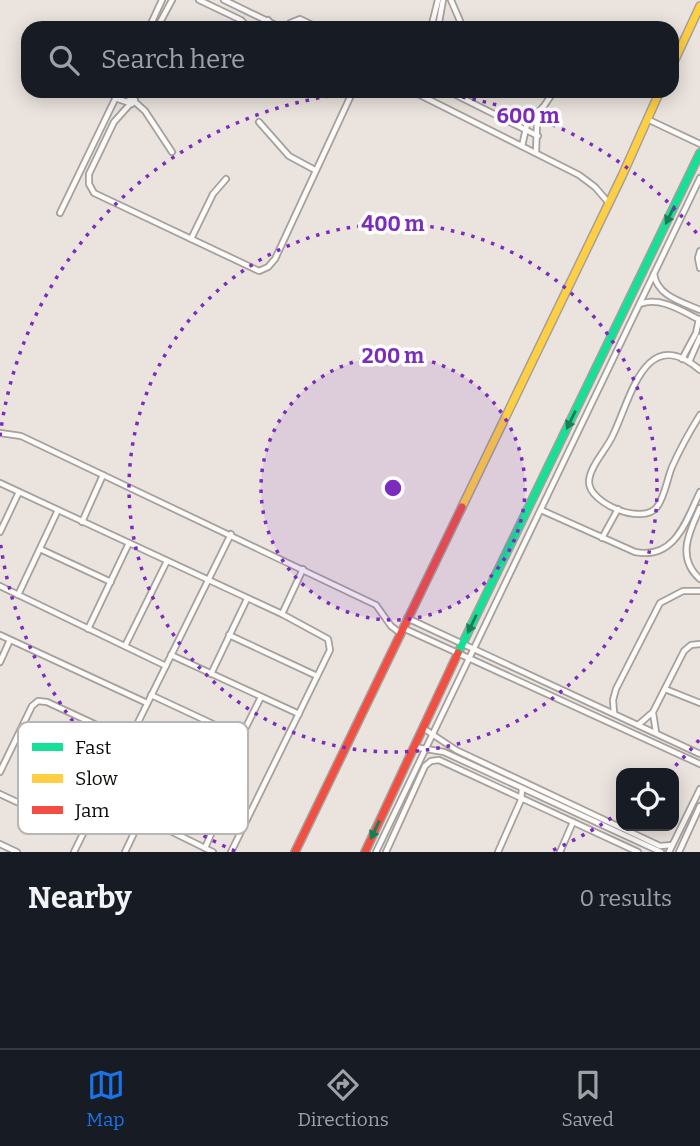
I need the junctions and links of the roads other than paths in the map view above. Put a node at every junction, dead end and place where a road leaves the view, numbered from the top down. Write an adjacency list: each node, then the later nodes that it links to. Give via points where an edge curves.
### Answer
1 (162, 0): 10 (street)
2 (172, 0): 11 (street)
3 (199, 0): 12 (street)
4 (224, 0): 9 (street)
5 (438, 0): 13 (street)
6 (443, 0): 14 (street)
7 (451, 0): 15 (street)
8 (700, 6): 16 (street)
9 (268, 20)
10 (152, 21)
11 (161, 21)
12 (242, 21)
13 (434, 21)
14 (436, 21)
15 (460, 21)
16 (679, 50)
17 (115, 98): 25 (street); 40 (street)
18 (128, 98): 25 (street)
19 (133, 98): 25 (street)
20 (350, 98): 36 (street)
21 (426, 98): 32 (street)
22 (462, 98): 29 (street)
23 (549, 98): 26 (street)
24 (657, 98): 27 (street)
25 (132, 101): 33 (street, via 145,111); 41 (street, via 114,122 89,174 91,189)
26 (544, 106): 29 (street); 30 (street)
27 (647, 119): 31 (street); 39 (street)
28 (259, 122): 36 (street, via 289,156)
29 (526, 130): 30 (street); 32 (street)
30 (538, 136): 34 (street)
31 (700, 144)
32 (522, 146): 34 (street)
33 (172, 152)
34 (536, 153): 39 (street, via 579,175)
35 (700, 153): 84 (street, one-way to 84)
36 (315, 170): 41 (street, via 268,267 253,270)
37 (700, 178): 44 (street)
38 (226, 180): 41 (street)
39 (608, 202): 78 (street)
40 (60, 213)
41 (191, 239)
42 (700, 251): 43 (street)
43 (700, 268)
44 (654, 273): 45 (street); 46 (street, via 663,293)
45 (639, 304): 47 (street, via 661,302); 61 (street)
46 (700, 310)
47 (700, 320): 49 (street)
48 (700, 337): 50 (street)
49 (682, 359): 50 (street); 59 (street, via 667,354 643,367 590,474 595,498)
50 (689, 362): 51 (street)
51 (700, 370)
52 (700, 415): 59 (street, via 657,507 636,516)
53 (0, 433): 54 (street, via 21,436)
54 (103, 475): 62 (street); 64 (street)
55 (0, 483): 56 (street)
56 (19, 492): 60 (street); 63 (street)
57 (700, 492): 65 (street, via 681,533 663,549 640,553)
58 (700, 508): 70 (street, via 685,550 688,565)
59 (618, 509): 65 (street)
60 (58, 510): 62 (street); 67 (street)
61 (541, 510): 65 (street); 87 (street)
62 (82, 522): 66 (street)
63 (0, 532)
64 (231, 534): 69 (street); 71 (street)
65 (602, 538)
66 (129, 543): 68 (street); 72 (street)
67 (40, 549): 72 (street); 75 (street)
68 (167, 561): 71 (street); 86 (street)
69 (303, 569): 77 (street); 80 (street, via 376,605 391,626)
70 (700, 579)
71 (208, 580): 76 (street); 89 (street)
72 (111, 582): 79 (street)
73 (0, 586): 75 (street)
74 (700, 592): 104 (street, via 674,594 655,610 616,689)
75 (18, 595): 79 (street)
76 (247, 598): 77 (street); 82 (street)
77 (282, 614): 94 (street, via 328,639 330,650)
78 (407, 618): 80 (street); 84 (street)
79 (88, 629): 86 (street)
80 (402, 630): 88 (street); 145 (street)
81 (0, 635): 83 (street)
82 (229, 635): 93 (street); 94 (street)
83 (10, 640): 91 (street); 100 (street)
84 (463, 643): 87 (street); 88 (street)
85 (700, 644): 97 (street, via 684,651)
86 (125, 646): 92 (street)
87 (473, 648): 90 (street); 95 (street)
88 (458, 652): 90 (street); 111 (street)
89 (171, 655): 92 (street); 93 (street)
90 (468, 657): 96 (street); 113 (street)
91 (0, 662)
92 (166, 666): 98 (street)
93 (211, 674): 99 (street)
94 (317, 676): 103 (street)
95 (540, 679): 96 (street); 104 (street)
96 (536, 688): 118 (street)
97 (665, 689): 101 (street); 102 (street)
98 (151, 695): 100 (street); 108 (street)
99 (261, 697): 103 (street); 109 (street)
100 (147, 703): 107 (street)
101 (700, 703)
102 (653, 712): 110 (street); 112 (street)
103 (299, 714): 129 (street)
104 (615, 714): 110 (street)
105 (24, 722): 106 (street, via 38,701)
106 (90, 722)
107 (138, 722)
108 (209, 722)
109 (248, 723)
110 (638, 725): 112 (street)
111 (423, 728): 113 (street); 115 (street)
112 (656, 733): 117 (street)
113 (432, 734): 116 (street); 124 (street)
114 (18, 735): 119 (street)
115 (414, 747): 116 (street); 146 (street, one-way to 146)
116 (425, 748): 120 (street, via 444,752); 147 (street)
117 (700, 754)
118 (700, 764)
119 (0, 772)
120 (522, 789): 123 (street); 125 (street)
121 (700, 789): 137 (street)
122 (0, 794): 126 (street)
123 (534, 795): 125 (street); 127 (street)
124 (555, 797): 127 (street); 139 (street)
125 (521, 800): 130 (street); 148 (street, via 443,761 431,761); 149 (street)
126 (18, 802)
127 (552, 803): 139 (street)
128 (700, 806): 153 (street)
129 (248, 818)
130 (573, 822): 150 (street); 151 (street)
131 (83, 834): 141 (street)
132 (134, 834): 142 (street)
133 (177, 834): 138 (street)
134 (211, 834): 138 (street)
135 (240, 834): 144 (street)
136 (0, 844): 140 (street)
137 (672, 845): 139 (street); 152 (street)
138 (205, 848): 143 (street)
139 (660, 849)
140 (17, 852)
141 (74, 852)
142 (125, 852)
143 (214, 852)
144 (231, 852)
145 (295, 852)
146 (365, 852)
147 (376, 852)
148 (386, 852)
149 (498, 852)
150 (560, 852)
151 (638, 852)
152 (669, 852)
153 (679, 852)

